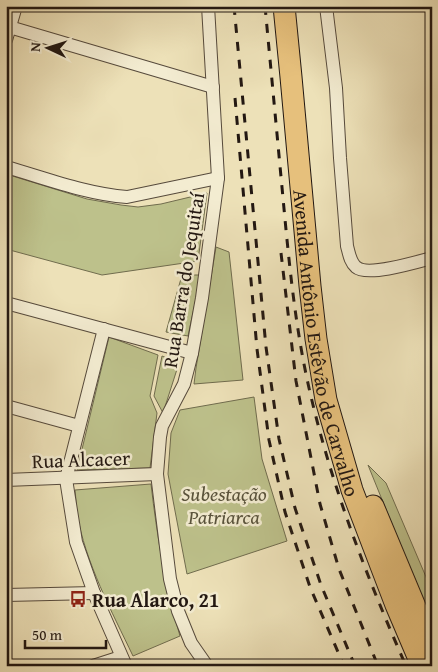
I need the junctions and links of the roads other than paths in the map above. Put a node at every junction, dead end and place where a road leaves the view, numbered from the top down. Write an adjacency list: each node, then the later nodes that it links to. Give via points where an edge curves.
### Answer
1 (16, 6): 6 (street)
2 (208, 6): 8 (street, Rua Barra do Jequitaí)
3 (284, 6): 26 (highway, Avenida Antônio Estêvão de Carvalho, via 310,286 326,400 352,490)
4 (296, 6): 22 (highway, Avenida Antônio Estêvão de Carvalho, via 337,388 350,441 369,496)
5 (326, 6): 11 (street, Avenida Antônio Estêvão de Carvalho, via 348,246 353,264 367,271)
6 (8, 27): 7 (street); 8 (street)
7 (6, 40)
8 (213, 87): 10 (street, Rua Barra do Jequitaí)
9 (6, 167): 10 (street, via 112,196 136,196)
10 (218, 178): 14 (street, Rua Barra do Jequitaí)
11 (432, 258)
12 (6, 302): 13 (street)
13 (104, 329): 14 (street); 16 (street)
14 (192, 353): 17 (street, Rua Barra do Jequitaí, via 184,384 162,426)
15 (6, 406): 16 (street)
16 (79, 426): 18 (street)
17 (157, 474): 18 (street, Rua Alcacer); 25 (street, Rua Barra do Jequitaí, via 170,579 178,611 191,643)
18 (66, 479): 19 (street, Rua Alcacer); 20 (street, via 76,542)
19 (6, 480)
20 (94, 593): 21 (street); 23 (street)
21 (6, 595)
22 (432, 646)
23 (124, 661): 24 (street)
24 (94, 666)
25 (207, 666)
26 (422, 666)

